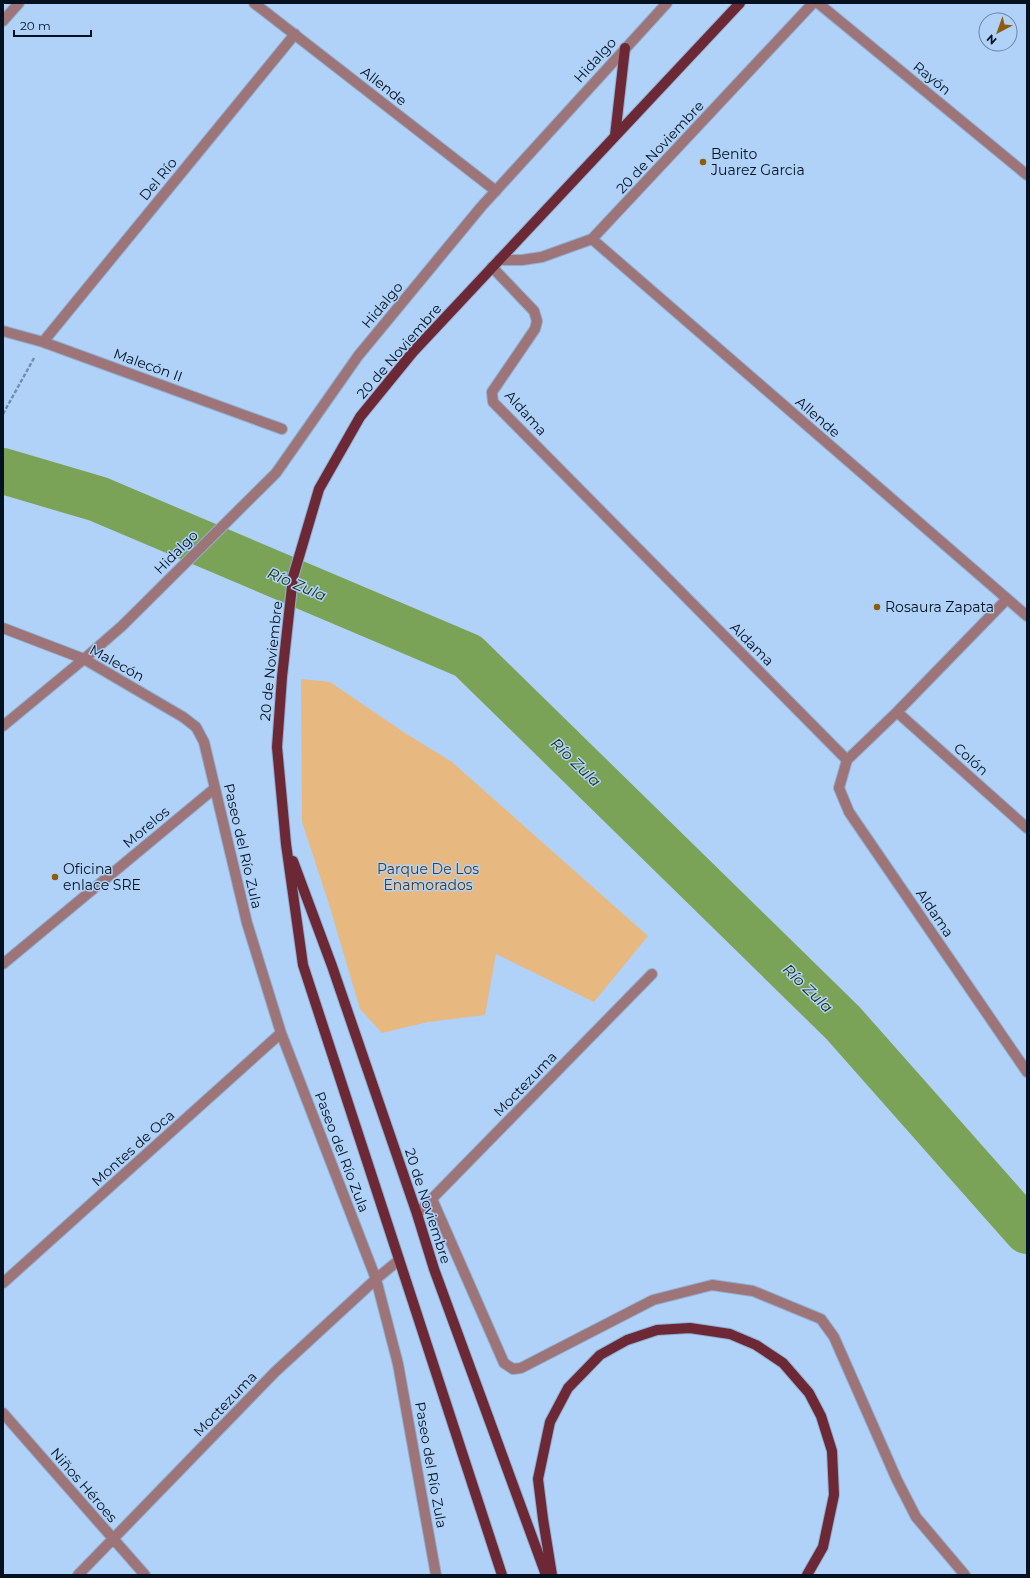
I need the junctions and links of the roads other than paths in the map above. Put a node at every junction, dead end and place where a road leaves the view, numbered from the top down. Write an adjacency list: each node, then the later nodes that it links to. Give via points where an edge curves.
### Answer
1 (19, 3): 7 (street)
2 (254, 3): 8 (street, Allende)
3 (667, 3): 9 (street, Hidalgo)
4 (740, 3): 10 (main road, 20 de Noviembre)
5 (813, 3): 13 (street, 20 de Noviembre)
6 (818, 3): 11 (street, Rayón)
7 (3, 21)
8 (295, 34): 12 (street, Allende); 17 (street, Del Río)
9 (625, 48): 10 (main road); 12 (street, Hidalgo)
10 (615, 136): 14 (main road, 20 de Noviembre)
11 (1027, 175)
12 (496, 191): 22 (street, Hidalgo, via 358,356 276,473 122,626)
13 (592, 239): 14 (street, 20 de Noviembre, via 542,257); 19 (street, Allende)
14 (499, 260): 15 (main road, 20 de Noviembre)
15 (492, 267): 26 (street, Aldama, via 534,311 537,321 536,329 492,392 493,402); 29 (main road, 20 de Noviembre, via 413,352 360,417 320,488 293,578 282,677 277,747)
16 (3, 331): 17 (street, Malecón II)
17 (43, 342): 18 (street, Malecón II)
18 (282, 429)
19 (1007, 599): 20 (street, Allende); 23 (street)
20 (1027, 616)
21 (3, 628): 22 (street, Malecón)
22 (84, 659): 24 (street, Hidalgo); 25 (street, Malecón, via 183,717 196,728)
23 (897, 712): 26 (street); 28 (street, Colón)
24 (3, 726)
25 (204, 742): 27 (street, Paseo del Río Zula)
26 (847, 760): 33 (street, Aldama, via 839,788 849,812)
27 (215, 788): 30 (street, Morelos); 32 (street, Paseo del Río Zula, via 247,923)
28 (1027, 828)
29 (286, 844): 35 (main road, 20 de Noviembre, via 332,966); 36 (main road, 20 de Noviembre, via 303,965)
30 (3, 964)
31 (652, 974): 34 (street, Moctezuma)
32 (281, 1033): 37 (street, Paseo del Río Zula); 38 (street, Montes de Oca)
33 (1027, 1072)
34 (432, 1199): 35 (street, Moctezuma); 50 (street, via 504,1364 512,1369 521,1368 653,1300 712,1285 753,1292 821,1319 834,1338 916,1517)
35 (417, 1214): 47 (main road, 20 de Noviembre, via 434,1269)
36 (399, 1260): 37 (street, Moctezuma); 46 (main road, 20 de Noviembre)
37 (376, 1279): 40 (street, Moctezuma, via 275,1372); 45 (street, Paseo del Río Zula, via 398,1364)
38 (3, 1283)
39 (3, 1413): 40 (street, Niños Héroes)
40 (113, 1539): 41 (street, Niños Héroes); 42 (street, Moctezuma)
41 (135, 1564): 43 (street); 44 (street, Niños Héroes)
42 (78, 1575)
43 (133, 1575)
44 (145, 1575)
45 (436, 1575)
46 (502, 1575)
47 (546, 1575)
48 (552, 1575): 49 (main road, via 538,1479 550,1422 568,1388 600,1355 627,1340 657,1330 690,1328 730,1334 756,1345 783,1363 809,1392 821,1416 832,1451 834,1495 823,1547)
49 (807, 1575)
50 (965, 1575)

